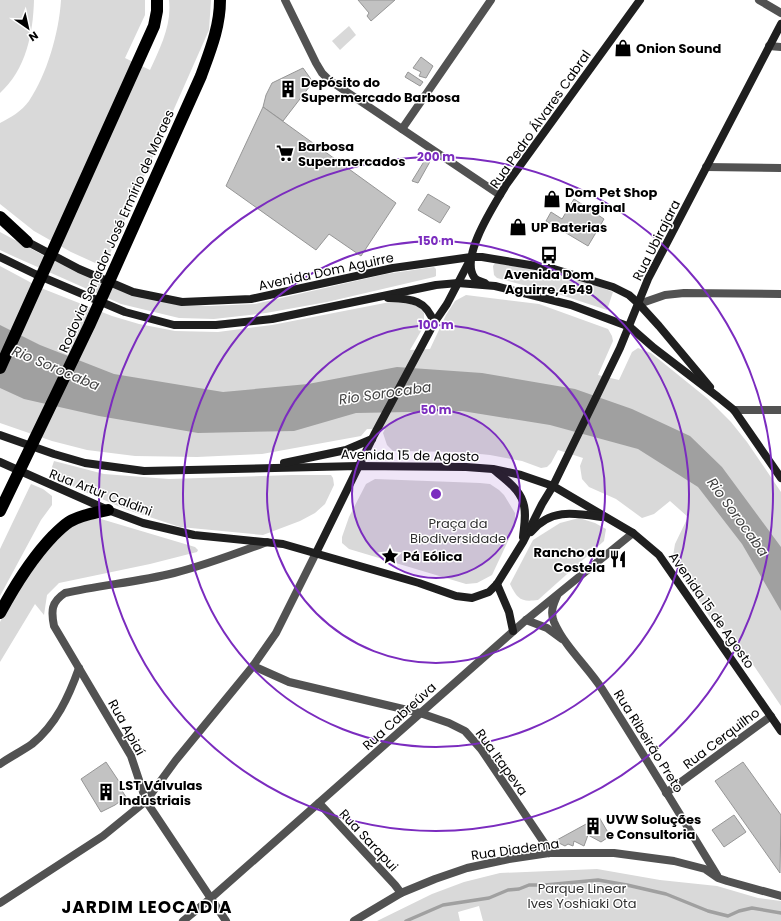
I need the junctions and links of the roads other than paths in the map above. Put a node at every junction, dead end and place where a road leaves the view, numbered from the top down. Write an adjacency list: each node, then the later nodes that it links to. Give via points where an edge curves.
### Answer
1 (157, 0): 27 (highway, via 154,26)
2 (220, 0): 40 (highway, Rodovia Senador José Ermírio de Moraes, via 218,25 201,76 89,326)
3 (285, 0): 11 (street, via 322,73)
4 (491, 0): 11 (street)
5 (640, 0): 14 (main road, Rua Pedro Álvares Cabral)
6 (759, 0): 7 (street)
7 (781, 13)
8 (781, 24): 9 (main road, Rua Ubirajara)
9 (769, 46): 10 (street); 12 (main road, Rua Ubirajara)
10 (781, 47)
11 (402, 129): 14 (street)
12 (706, 167): 13 (street); 24 (main road, Rua Ubirajara, via 648,279)
13 (781, 168)
14 (500, 196): 19 (main road, Rua Pedro Álvares Cabral, via 476,238)
15 (0, 217): 17 (highway)
16 (0, 224): 17 (main road, Avenida Dom Aguirre)
17 (27, 242): 19 (main road, Avenida Dom Aguirre, via 79,269 133,292 182,302 251,299 393,268)
18 (0, 256): 23 (main road, Avenida Dom Aguirre, via 35,274 125,312 174,325 216,326 272,319)
19 (471, 257): 20 (main road, Rua Pedro Álvares Cabral); 21 (main road, Rua Pedro Álvares Cabral, via 474,277); 24 (main road, Avenida Dom Aguirre, via 554,269 613,287 629,295)
20 (458, 283): 21 (main road, Avenida Dom Aguirre); 23 (main road, Avenida Dom Aguirre); 25 (main road, Rua Pedro Álvares Cabral, via 448,304)
21 (495, 286): 26 (main road, Avenida Dom Aguirre, via 571,305)
22 (781, 294): 24 (street, via 684,293 665,295)
23 (374, 298): 25 (main road, via 405,299 423,304 431,314)
24 (639, 304): 26 (main road, Rua Ubirajara); 28 (main road, Avenida Dom Aguirre)
25 (432, 327): 32 (main road, Rua Pedro Álvares Cabral)
26 (630, 327): 28 (main road, Avenida Dom Aguirre); 38 (main road, Rua Ubirajara)
27 (0, 368)
28 (718, 397): 29 (main road, Avenida Dom Aguirre)
29 (734, 410): 30 (street); 37 (main road, Avenida Dom Aguirre)
30 (781, 410)
31 (0, 435): 35 (main road, Avenida 15 de Agosto, via 85,463 144,470)
32 (373, 437): 34 (main road); 35 (main road, via 346,450)
33 (0, 462): 39 (main road, Rua Artur Caldini)
34 (358, 466): 35 (main road, Avenida 15 de Agosto); 36 (main road, Avenida 15 de Agosto, via 466,466); 45 (main road)
35 (264, 467)
36 (493, 469): 38 (main road, Avenida 15 de Agosto); 44 (main road, via 519,494 524,503)
37 (781, 478)
38 (553, 486): 41 (main road, Avenida 15 de Agosto); 44 (main road)
39 (108, 510): 43 (main road, Rua Artur Caldini, via 143,523 194,535); 49 (highway, via 79,517 62,527 27,566)
40 (0, 511)
41 (607, 518): 42 (main road, Avenida 15 de Agosto); 44 (main road, via 577,513 549,516 535,527)
42 (633, 533): 47 (street, Rua Cabreúva); 56 (main road, Avenida 15 de Agosto, via 659,555)
43 (267, 542): 45 (main road, Rua Artur Caldini); 48 (street, Rua Artur Caldini, via 174,573 65,593)
44 (523, 542): 46 (main road)
45 (316, 553): 46 (main road, via 456,596 472,598 489,592); 53 (street, via 284,620)
46 (497, 584): 51 (main road)
47 (557, 594): 50 (street, Rua Cabreúva); 52 (street, Rua Ribeirão Preto, via 552,615)
48 (54, 603): 54 (street, Rua Apiaí, via 54,626)
49 (0, 613)
50 (526, 620): 51 (street, Rua Cabreúva); 52 (street, Rua Ribeirão Preto, via 547,628)
51 (513, 631): 55 (street, Rua Cabreúva)
52 (566, 642): 59 (street, Rua Ribeirão Preto, via 601,687)
53 (253, 666): 55 (street, Rua Itapeva, via 289,682); 60 (street)
54 (80, 668): 58 (street, via 68,697 52,723 33,743); 60 (street, Rua Apiaí, via 131,756)
55 (420, 713): 61 (street, Rua Cabreúva); 62 (street, Rua Itapeva, via 465,731 485,755)
56 (771, 716): 57 (main road, Avenida 15 de Agosto); 59 (street, Rua Cerquilho)
57 (781, 730)
58 (0, 764)
59 (666, 793): 63 (street, Rua Ribeirão Preto)
60 (146, 801): 66 (street, Rua Apiaí); 67 (street, via 103,836)
61 (319, 803): 64 (street, Rua Sarapui); 66 (street, Rua Cabreúva)
62 (549, 853): 63 (street, Rua Diadema, via 614,853 674,861 705,869); 64 (street, Rua Diadema, via 467,868)
63 (718, 878): 65 (street, Rua Diadema)
64 (401, 893): 70 (street, Rua Diadema)
65 (781, 896)
66 (212, 898): 68 (street, Rua Cabreúva); 69 (street, Rua Apiaí)
67 (0, 904)
68 (183, 921)
69 (226, 921)
70 (354, 921)

